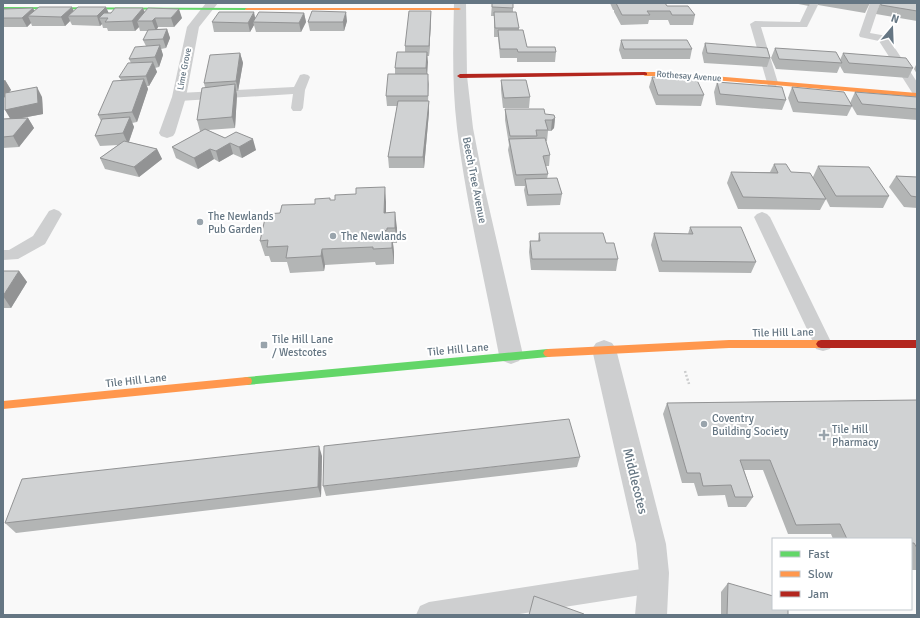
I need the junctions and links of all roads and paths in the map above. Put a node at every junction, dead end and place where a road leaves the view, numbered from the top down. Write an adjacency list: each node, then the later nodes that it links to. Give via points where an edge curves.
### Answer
1 (814, 3): 8 (lane, via 803,25 755,24)
2 (875, 3): 10 (lane, via 864,35 883,38)
3 (210, 6): 4 (street); 5 (street); 12 (street, Lime Grove, via 191,35)
4 (459, 6): 6 (street, Beech Tree Avenue)
5 (3, 8)
6 (460, 76): 8 (street, Rothesay Avenue, via 665,74); 21 (street, Beech Tree Avenue, via 465,128 476,190)
7 (304, 77): 9 (lane)
8 (772, 83): 11 (street, Rothesay Avenue)
9 (299, 90): 12 (lane); 13 (lane)
10 (917, 91)
11 (917, 95)
12 (179, 97): 14 (street, Lime Grove)
13 (296, 108)
14 (168, 133)
15 (54, 214): 17 (lane, via 39,240 12,255)
16 (762, 217): 18 (lane)
17 (3, 255)
18 (823, 344): 19 (street, Tile Hill Lane); 20 (street, Tile Hill Lane, via 728,344)
19 (917, 344)
20 (604, 349): 21 (street, Tile Hill Lane); 23 (street, Middlecotes, via 651,544)
21 (511, 356): 22 (street, Tile Hill Lane)
22 (4, 406)
23 (654, 580): 24 (lane); 25 (street, Middlecotes)
24 (429, 615)
25 (651, 615)

